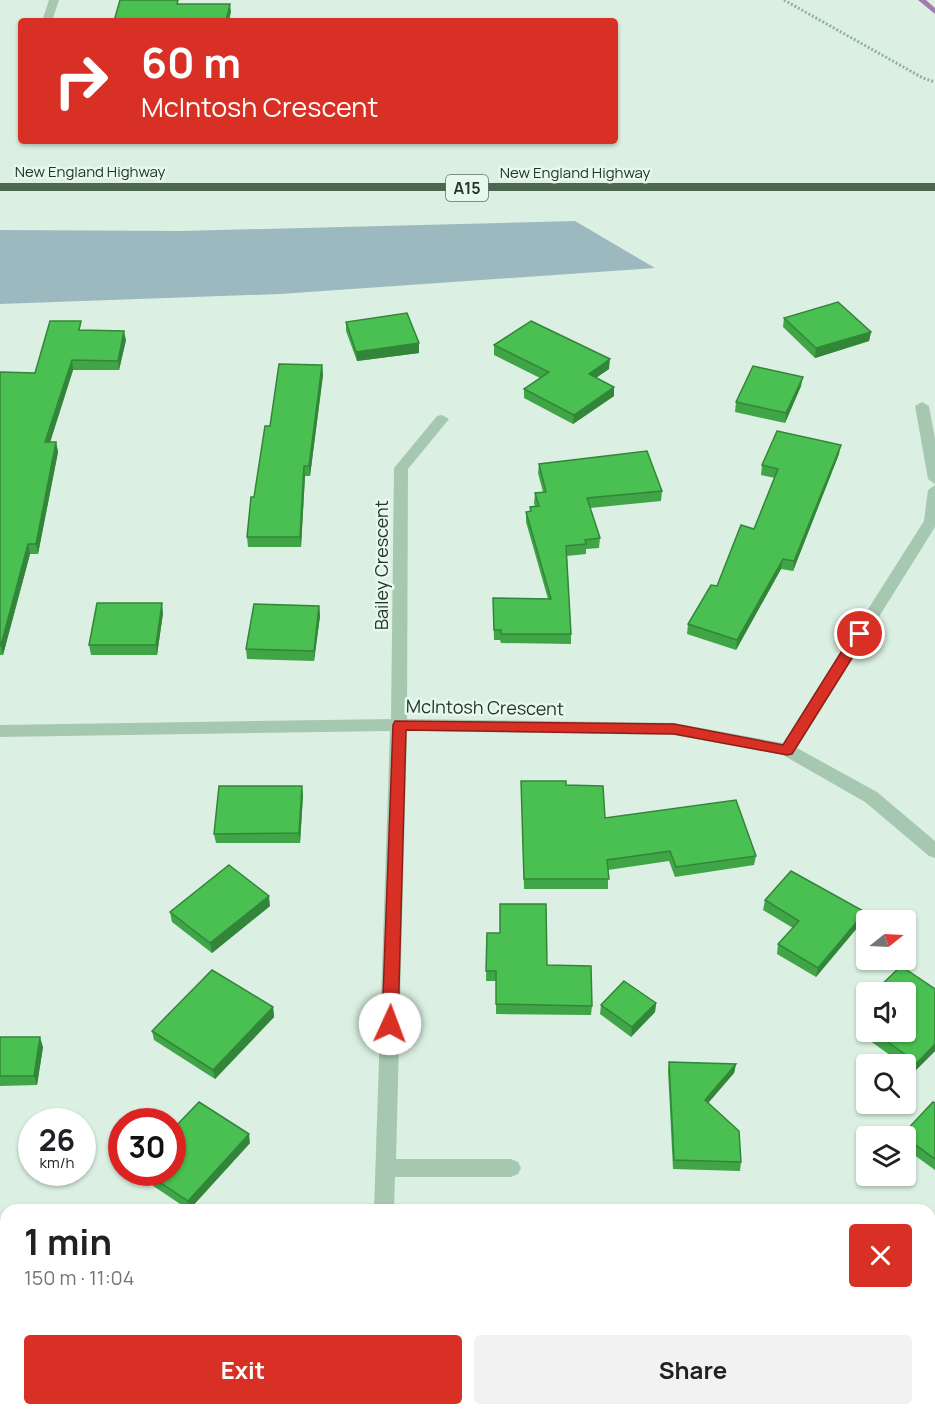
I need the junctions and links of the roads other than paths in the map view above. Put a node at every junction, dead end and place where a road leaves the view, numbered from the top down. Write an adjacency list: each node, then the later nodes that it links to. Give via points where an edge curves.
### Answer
1 (54, 0): 2 (street)
2 (48, 18)
3 (0, 187): 4 (highway, New England Highway / A15)
4 (935, 187)
5 (922, 406): 7 (street)
6 (442, 420): 9 (street, Bailey Crescent, via 401,468)
7 (935, 479)
8 (935, 490): 11 (street, via 931,521)
9 (399, 725): 10 (street, McIntosh Crescent); 11 (street, McIntosh Crescent, via 674,729); 13 (street, Bailey Crescent)
10 (0, 731)
11 (787, 750): 12 (street, McIntosh Crescent, via 871,797)
12 (935, 851)
13 (385, 1168): 14 (street); 15 (street, Bailey Crescent)
14 (511, 1168)
15 (384, 1204)

